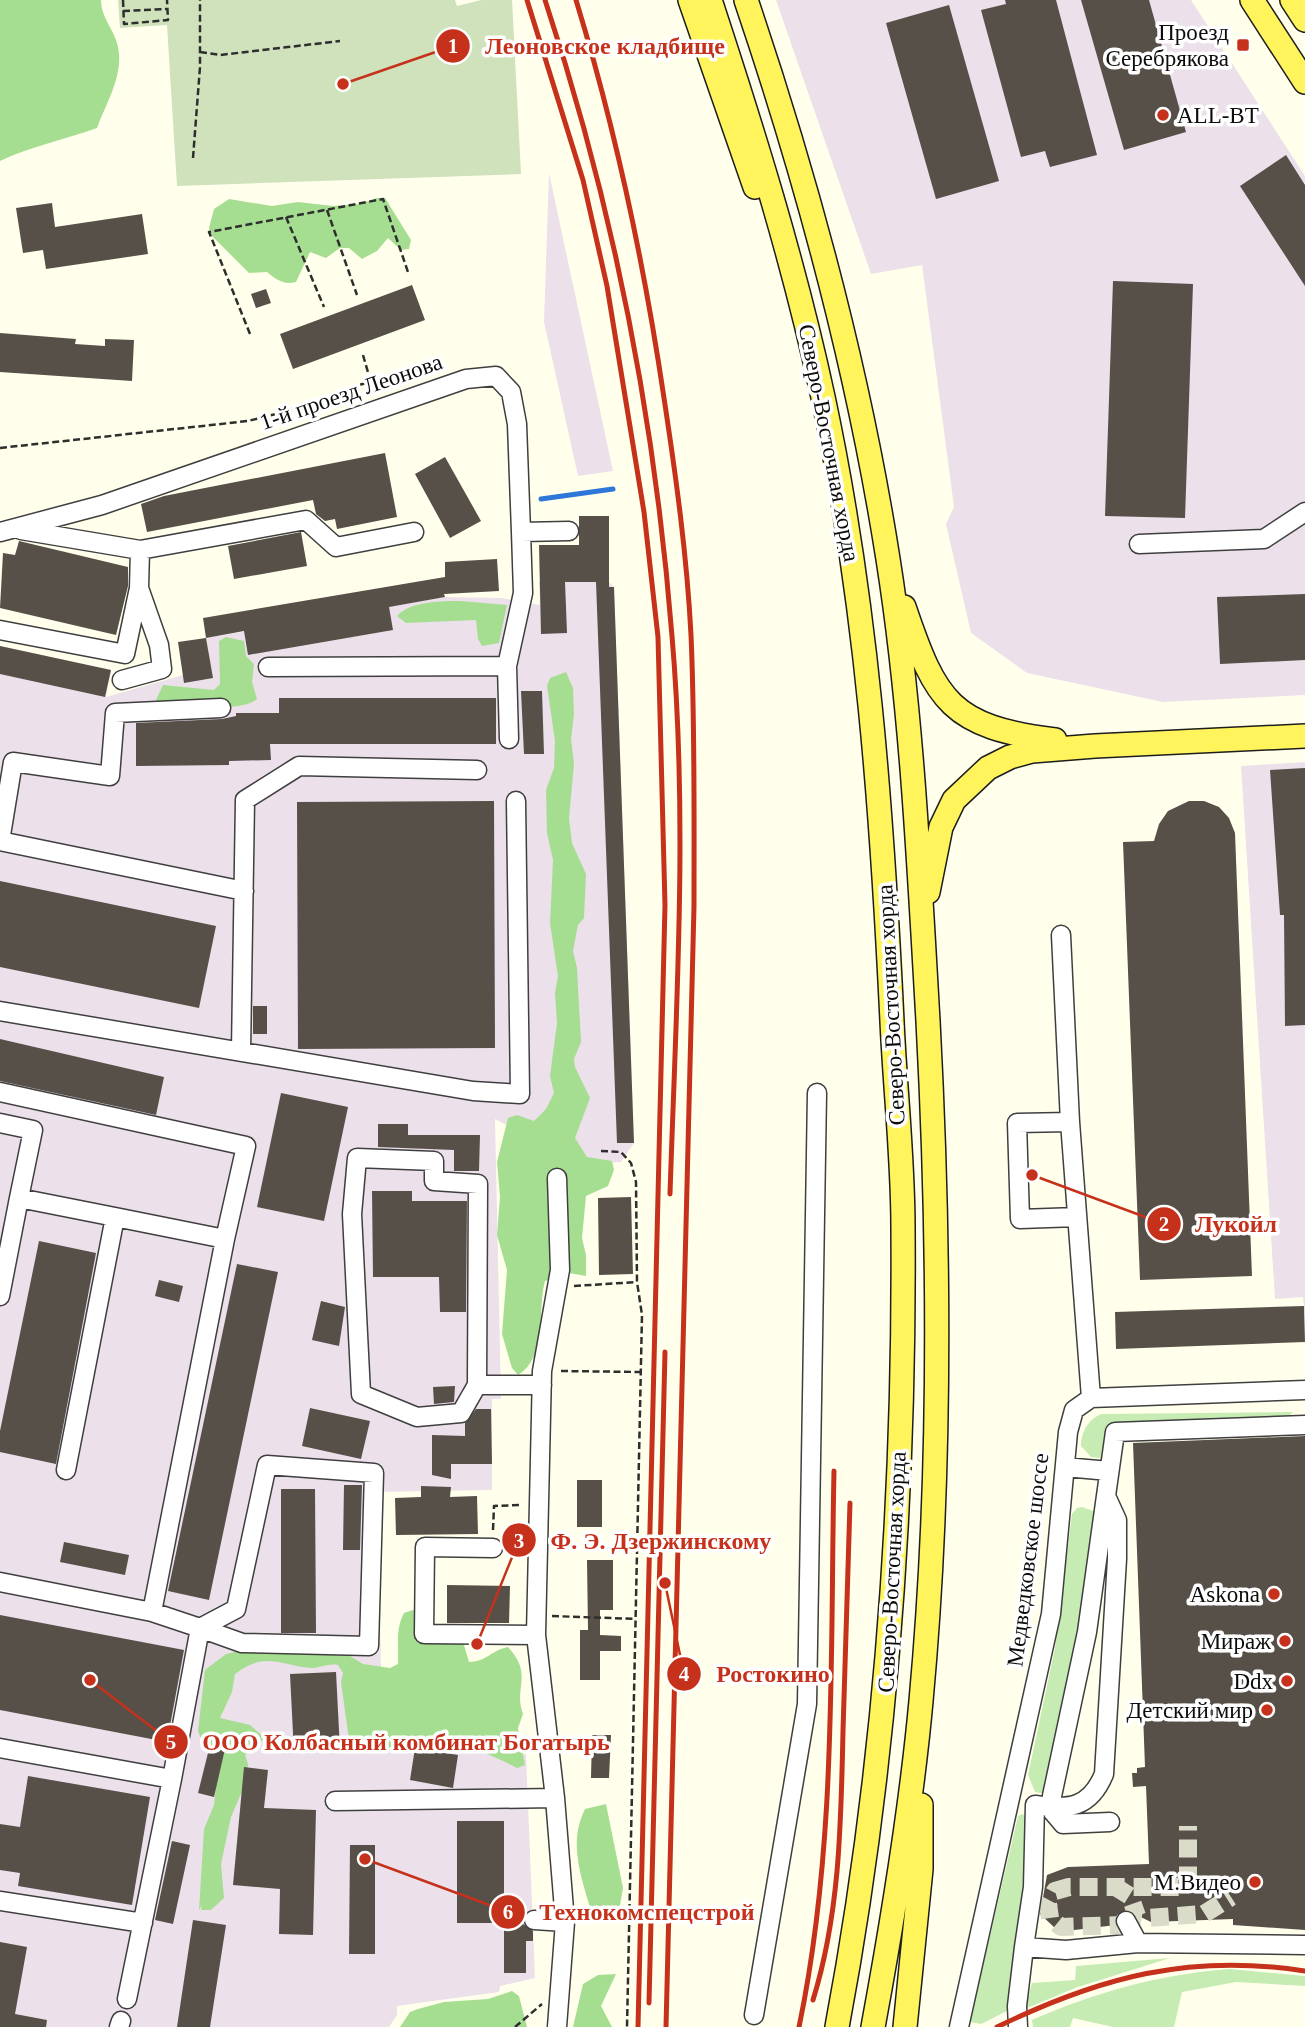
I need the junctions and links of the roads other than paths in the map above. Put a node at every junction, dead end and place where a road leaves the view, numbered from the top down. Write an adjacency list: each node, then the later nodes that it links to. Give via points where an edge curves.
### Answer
1 (690, 0): 8 (main road)
2 (710, 0): 8 (main road, Северо-Восточная хорда, via 756,142)
3 (746, 0): 16 (main road, Северо-Восточная хорда, via 831,276 863,415)
4 (1252, 0): 7 (main road)
5 (1292, 0): 6 (main road)
6 (1305, 20)
7 (1305, 82)
8 (810, 342): 74 (main road, Северо-Восточная хорда, via 853,561 873,712 903,1223 899,1479 885,1702 864,1880)
9 (1305, 512): 14 (street, via 1264,539)
10 (8, 530): 13 (street, 1-й проезд Леонова, via 102,505 466,379 496,376 511,392 517,424); 15 (street)
11 (569, 531): 13 (street)
12 (414, 532): 15 (street, via 336,547 306,520)
13 (521, 532): 19 (street, 1-й проезд Леонова, via 523,593)
14 (1139, 544)
15 (140, 550): 17 (street)
16 (888, 561): 25 (main road, via 923,664 940,692 959,711 1008,733); 29 (main road, Северо-Восточная хорда, via 907,710)
17 (139, 588): 18 (street, via 125,654); 21 (street, via 162,668)
18 (0, 630)
19 (507, 666): 20 (street); 24 (street, 1-й проезд Леонова)
20 (268, 667)
21 (122, 680)
22 (221, 708): 28 (street, via 115,713 110,776 13,762 0,841)
23 (1305, 736): 25 (main road)
24 (509, 739)
25 (1095, 746): 29 (main road, via 1010,757 970,783 954,800 941,827)
26 (477, 770): 28 (street, via 299,766 246,800)
27 (516, 801): 32 (street, via 520,1094 473,1091)
28 (244, 891): 32 (street)
29 (922, 920): 57 (main road, Северо-Восточная хорда, via 936,1175 934,1480)
30 (1061, 935): 35 (street)
31 (0, 1011): 32 (street)
32 (241, 1051)
33 (0, 1092): 41 (street, via 246,1146)
34 (817, 1093): 72 (street, via 807,1704)
35 (1070, 1122): 40 (street); 40 (street, via 1017,1123 1020,1219)
36 (0, 1123): 38 (street, via 33,1130)
37 (557, 1178): 44 (street, via 560,1270)
38 (19, 1198): 39 (street); 42 (street)
39 (115, 1217): 41 (street); 49 (street)
40 (1077, 1217): 46 (street)
41 (225, 1239): 54 (street)
42 (0, 1296)
43 (477, 1385): 43 (street, via 478,1184 433,1181 435,1160 357,1158 352,1214 362,1394 416,1417 461,1413); 44 (street)
44 (542, 1385): 56 (street)
45 (1305, 1390): 46 (street)
46 (1091, 1398): 48 (street, Медведковское шоссе, via 1082,1402 1070,1420)
47 (1305, 1425): 50 (street, via 1115,1432)
48 (1065, 1467): 50 (street); 77 (street, Медведковское шоссе, via 1051,1614)
49 (66, 1470)
50 (1109, 1471): 51 (street)
51 (1106, 1496): 62 (street, via 1087,1632 1052,1811 1063,1824); 70 (street, via 1117,1520 1117,1546 1104,1774 1097,1790 1084,1802 1063,1808 1035,1805 1037,1884)
52 (493, 1548): 56 (street, via 425,1547 424,1634)
53 (0, 1582): 54 (street)
54 (152, 1612): 55 (street)
55 (200, 1628): 55 (street, via 236,1609 267,1465 373,1473 369,1646 242,1643); 59 (street)
56 (536, 1635): 60 (street)
57 (920, 1703): 75 (main road, Северо-Восточная хорда, via 899,1881); 76 (main road, via 921,1869)
58 (0, 1748): 59 (street)
59 (172, 1779): 67 (street)
60 (555, 1798): 61 (street); 65 (street)
61 (335, 1801)
62 (1110, 1822)
63 (0, 1901): 67 (street)
64 (534, 1920): 65 (street)
65 (565, 1922): 73 (street)
66 (1126, 1922): 68 (street)
67 (143, 1923): 71 (street)
68 (1138, 1943): 69 (street); 70 (street, via 1066,1950)
69 (1305, 1945)
70 (1024, 1947): 78 (street)
71 (127, 1999)
72 (754, 2015)
73 (557, 2027)
74 (837, 2027)
75 (873, 2027)
76 (905, 2027)
77 (959, 2027)
78 (1018, 2027)

